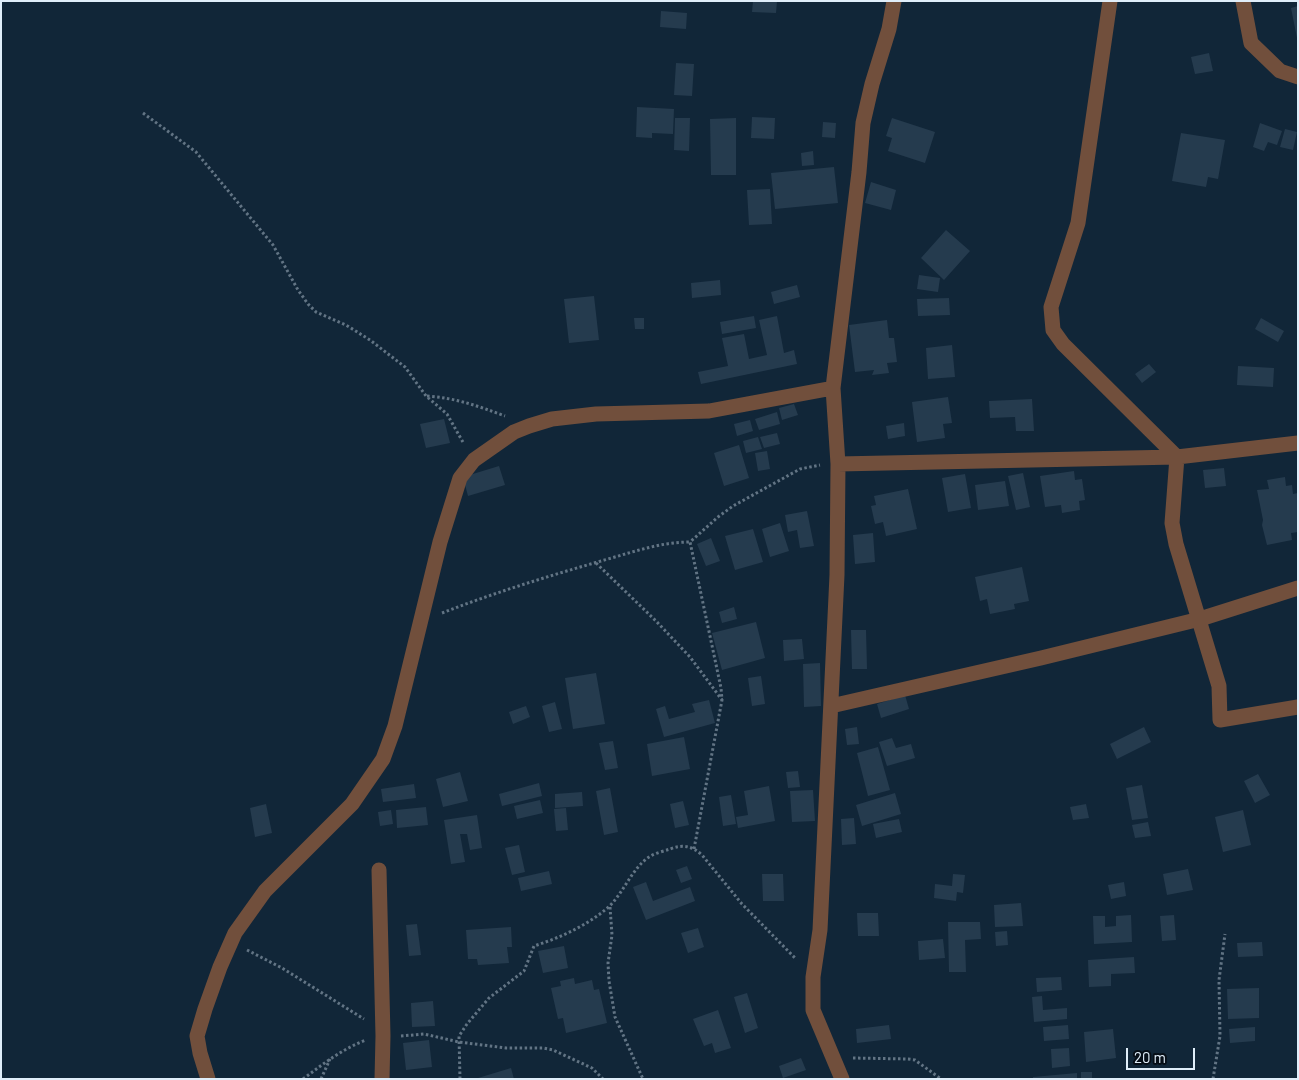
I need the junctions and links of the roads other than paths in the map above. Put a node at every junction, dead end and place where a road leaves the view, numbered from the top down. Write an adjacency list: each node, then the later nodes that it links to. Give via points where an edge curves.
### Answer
1 (894, 1): 5 (street, via 862,123)
2 (1110, 1): 7 (street, via 1078,223 1051,307 1053,330 1063,344)
3 (1243, 1): 4 (street, via 1251,43 1280,71)
4 (1298, 77)
5 (833, 388): 8 (street); 14 (street, via 709,411 596,414 552,420 514,432 472,463 460,478 440,542 395,726 383,758 352,804 264,891 235,933 211,992 198,1036)
6 (1298, 443): 7 (street)
7 (1177, 457): 8 (street); 10 (street, via 1172,523)
8 (838, 464): 11 (street)
9 (1298, 588): 10 (street)
10 (1200, 619): 11 (street); 12 (street, via 1219,686 1220,720)
11 (831, 706): 16 (street, via 813,1010)
12 (1298, 707)
13 (379, 870): 15 (street)
14 (208, 1079)
15 (382, 1079)
16 (842, 1079)

